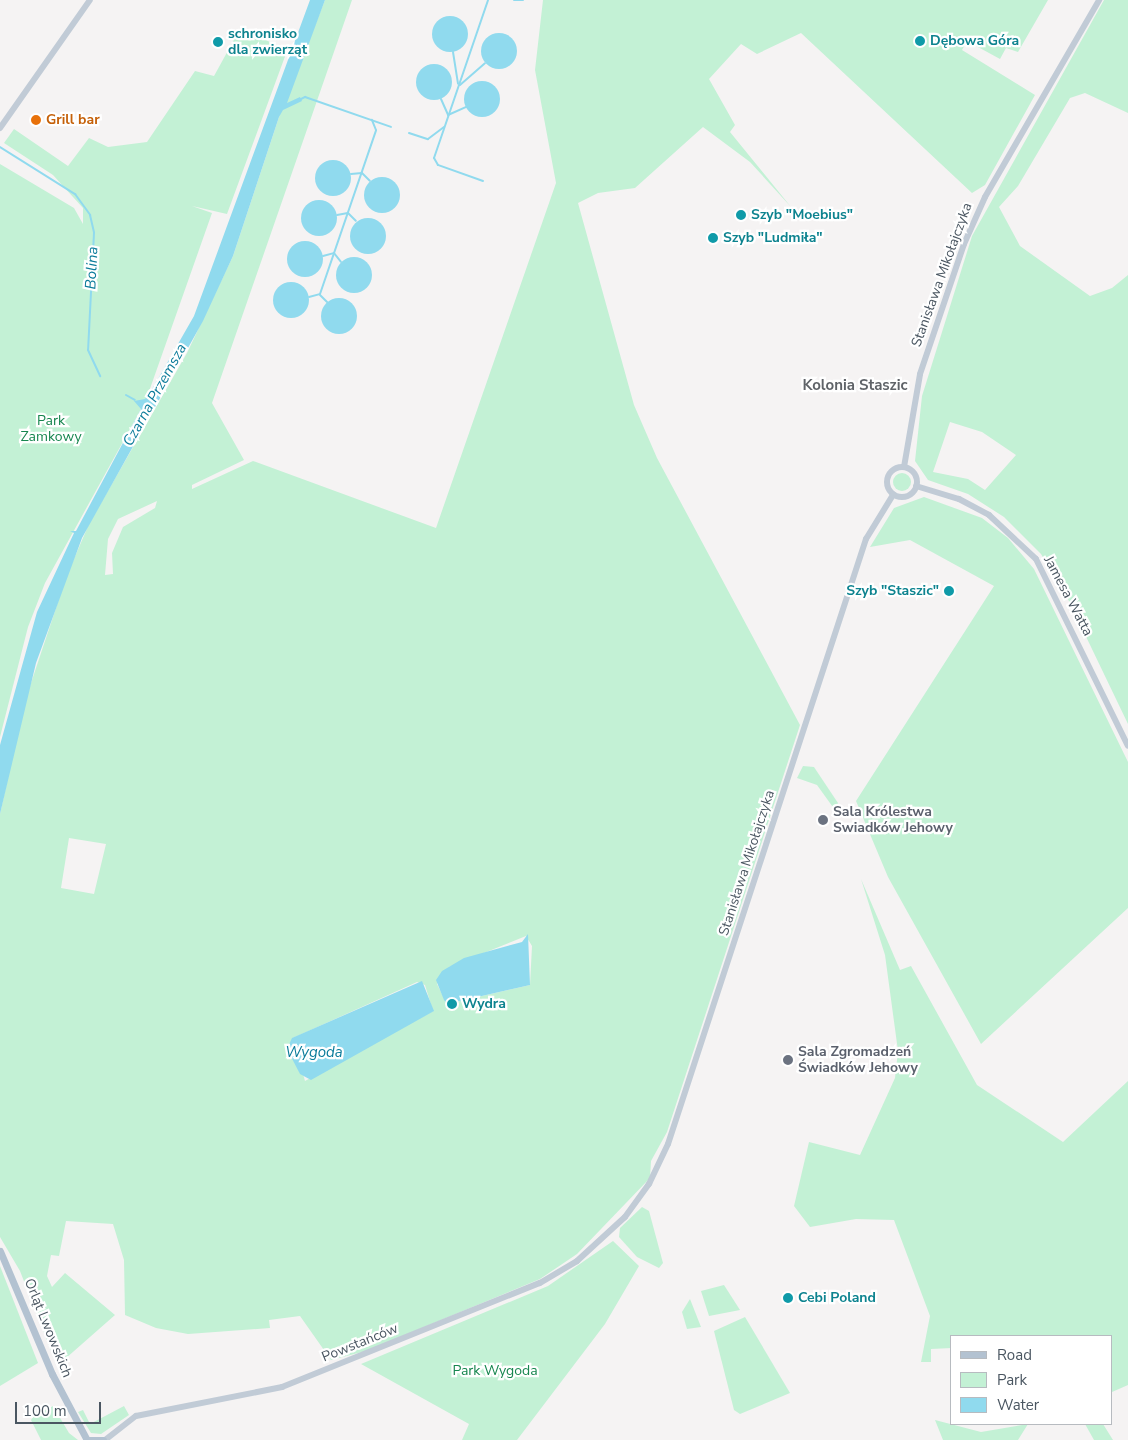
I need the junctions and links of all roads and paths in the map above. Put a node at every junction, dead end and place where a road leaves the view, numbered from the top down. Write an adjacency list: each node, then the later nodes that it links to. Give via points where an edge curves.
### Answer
1 (90, 0): 3 (street)
2 (1099, 0): 4 (street, Stanisława Mikołajczyka, via 985,197 967,236 920,374)
3 (0, 128)
4 (904, 467): 5 (street, via 916,476); 6 (street, via 894,470 887,478)
5 (916, 486): 6 (street, via 910,495); 7 (street, Jamesa Watta, via 959,499 989,515 1036,560)
6 (893, 495): 8 (street, Stanisława Mikołajczyka, via 866,539 664,1154 642,1196)
7 (1128, 746)
8 (611, 1232): 11 (street, Powstańców, via 540,1283 282,1387 136,1416 121,1423)
9 (0, 1251): 10 (main road, Orląt Lwowskich, via 49,1368)
10 (86, 1440): 11 (main road)
11 (104, 1440)

